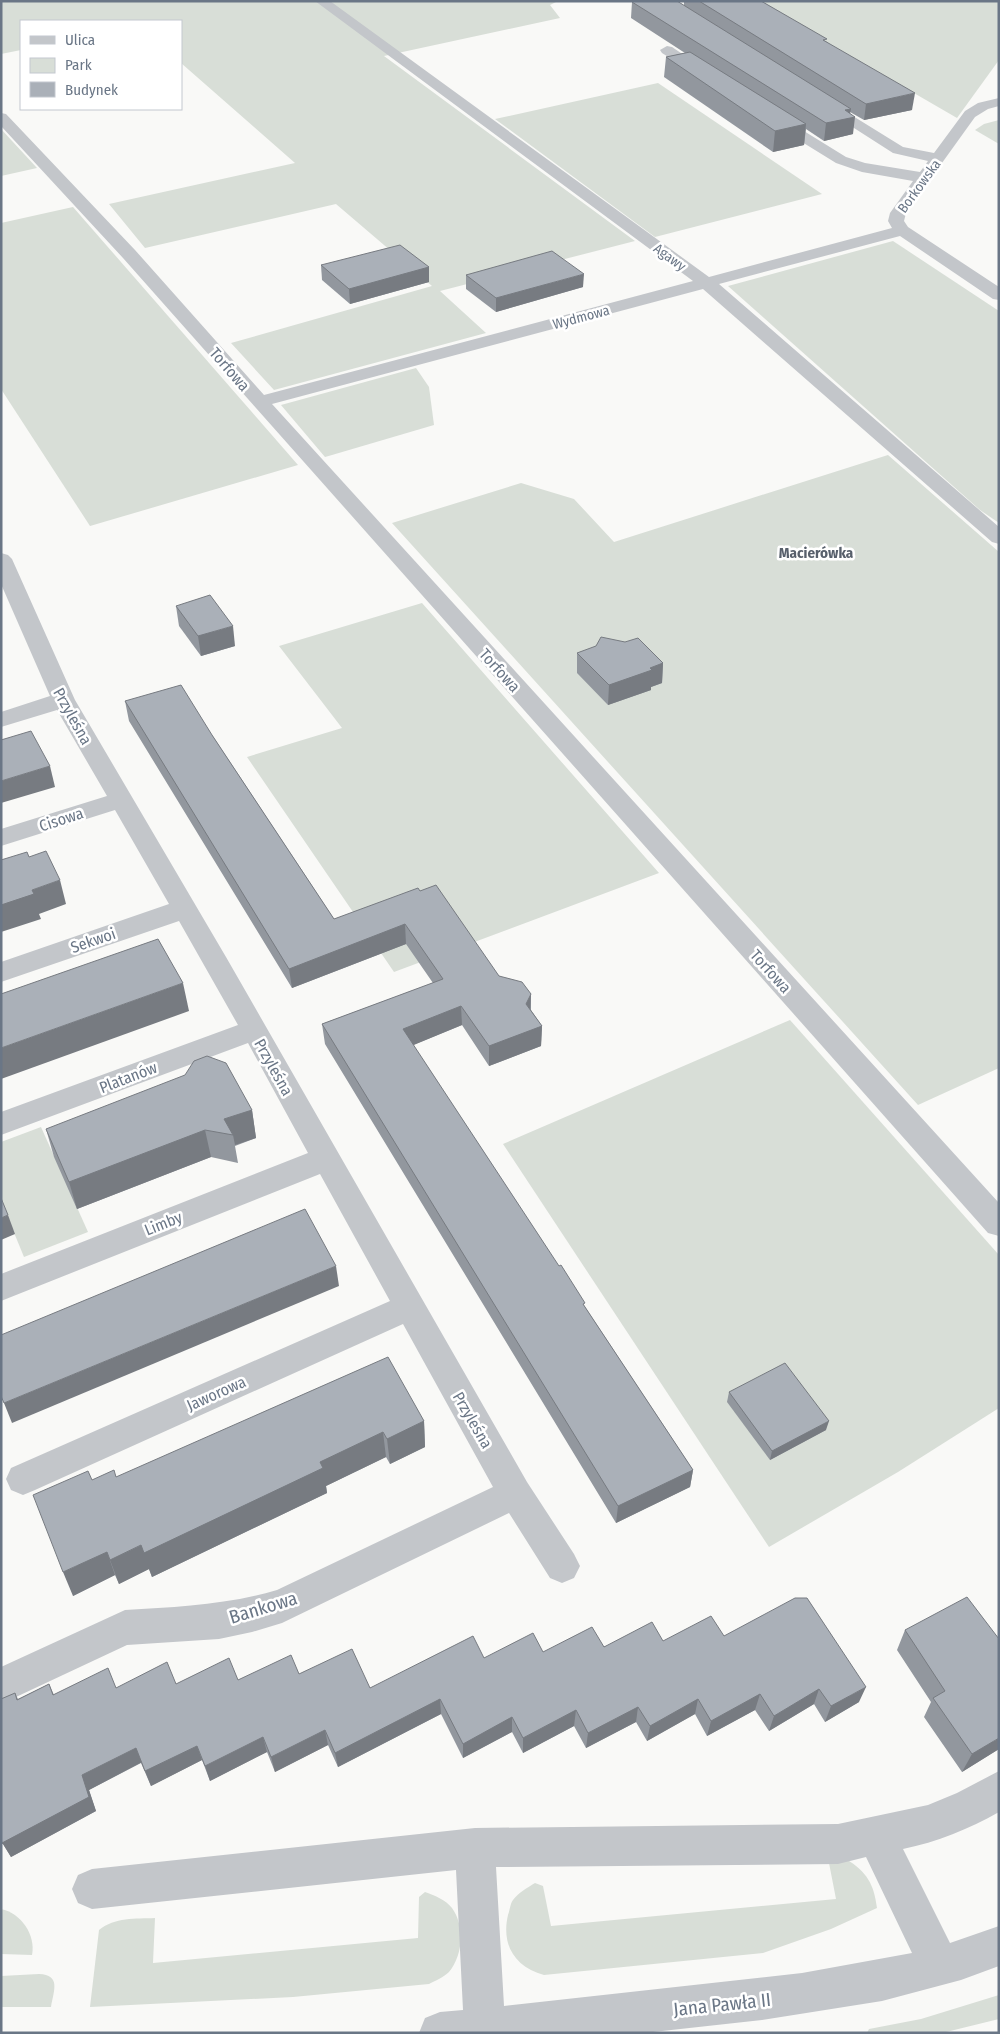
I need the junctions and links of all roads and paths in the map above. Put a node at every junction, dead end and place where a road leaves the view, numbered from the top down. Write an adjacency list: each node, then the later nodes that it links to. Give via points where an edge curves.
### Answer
1 (321, 1): 13 (street, Agawy)
2 (667, 50): 3 (street)
3 (715, 80)
4 (810, 95): 10 (street, via 898,150)
5 (999, 102): 9 (street, Borkowska, via 978,108)
6 (762, 111): 11 (street, via 841,160)
7 (999, 112): 9 (street)
8 (1, 117): 15 (street, Torfowa, via 129,254)
9 (966, 121): 10 (street, Borkowska)
10 (939, 158): 11 (street, Borkowska)
11 (925, 178): 12 (street, Borkowska, via 896,217)
12 (902, 230): 13 (street, Wydmowa); 14 (street, Borkowska)
13 (706, 284): 15 (street, Wydmowa); 16 (street, Agawy)
14 (999, 295)
15 (260, 402): 27 (street, Torfowa)
16 (999, 538)
17 (1, 560): 18 (street, Przyleśna)
18 (63, 700): 19 (street); 20 (street, Przyleśna)
19 (1, 720)
20 (120, 800): 21 (street, Cisowa); 22 (street, Przyleśna)
21 (1, 838)
22 (184, 909): 23 (street, Sekwoi); 24 (street, Przyleśna)
23 (1, 972)
24 (254, 1030): 25 (street, Platanów); 26 (street, Przyleśna)
25 (1, 1124)
26 (325, 1159): 28 (street, Limby); 29 (street, Przyleśna)
27 (999, 1224)
28 (1, 1288)
29 (409, 1307): 30 (street, Jaworowa); 31 (street, Przyleśna)
30 (23, 1479)
31 (515, 1493): 32 (street, Przyleśna); 33 (street, Bankowa, via 282,1606 219,1621 125,1628)
32 (562, 1566)
33 (1, 1686)
34 (999, 1790): 35 (street, via 970,1807 928,1824)
35 (876, 1835): 36 (street, via 838,1844); 39 (street)
36 (475, 1848): 37 (street); 40 (street)
37 (92, 1889)
38 (999, 1946): 39 (street, Jana Pawła II)
39 (939, 1965): 40 (street, Jana Pawła II, via 818,1992)
40 (485, 2028): 41 (street, Jana Pawła II)
41 (440, 2033)

